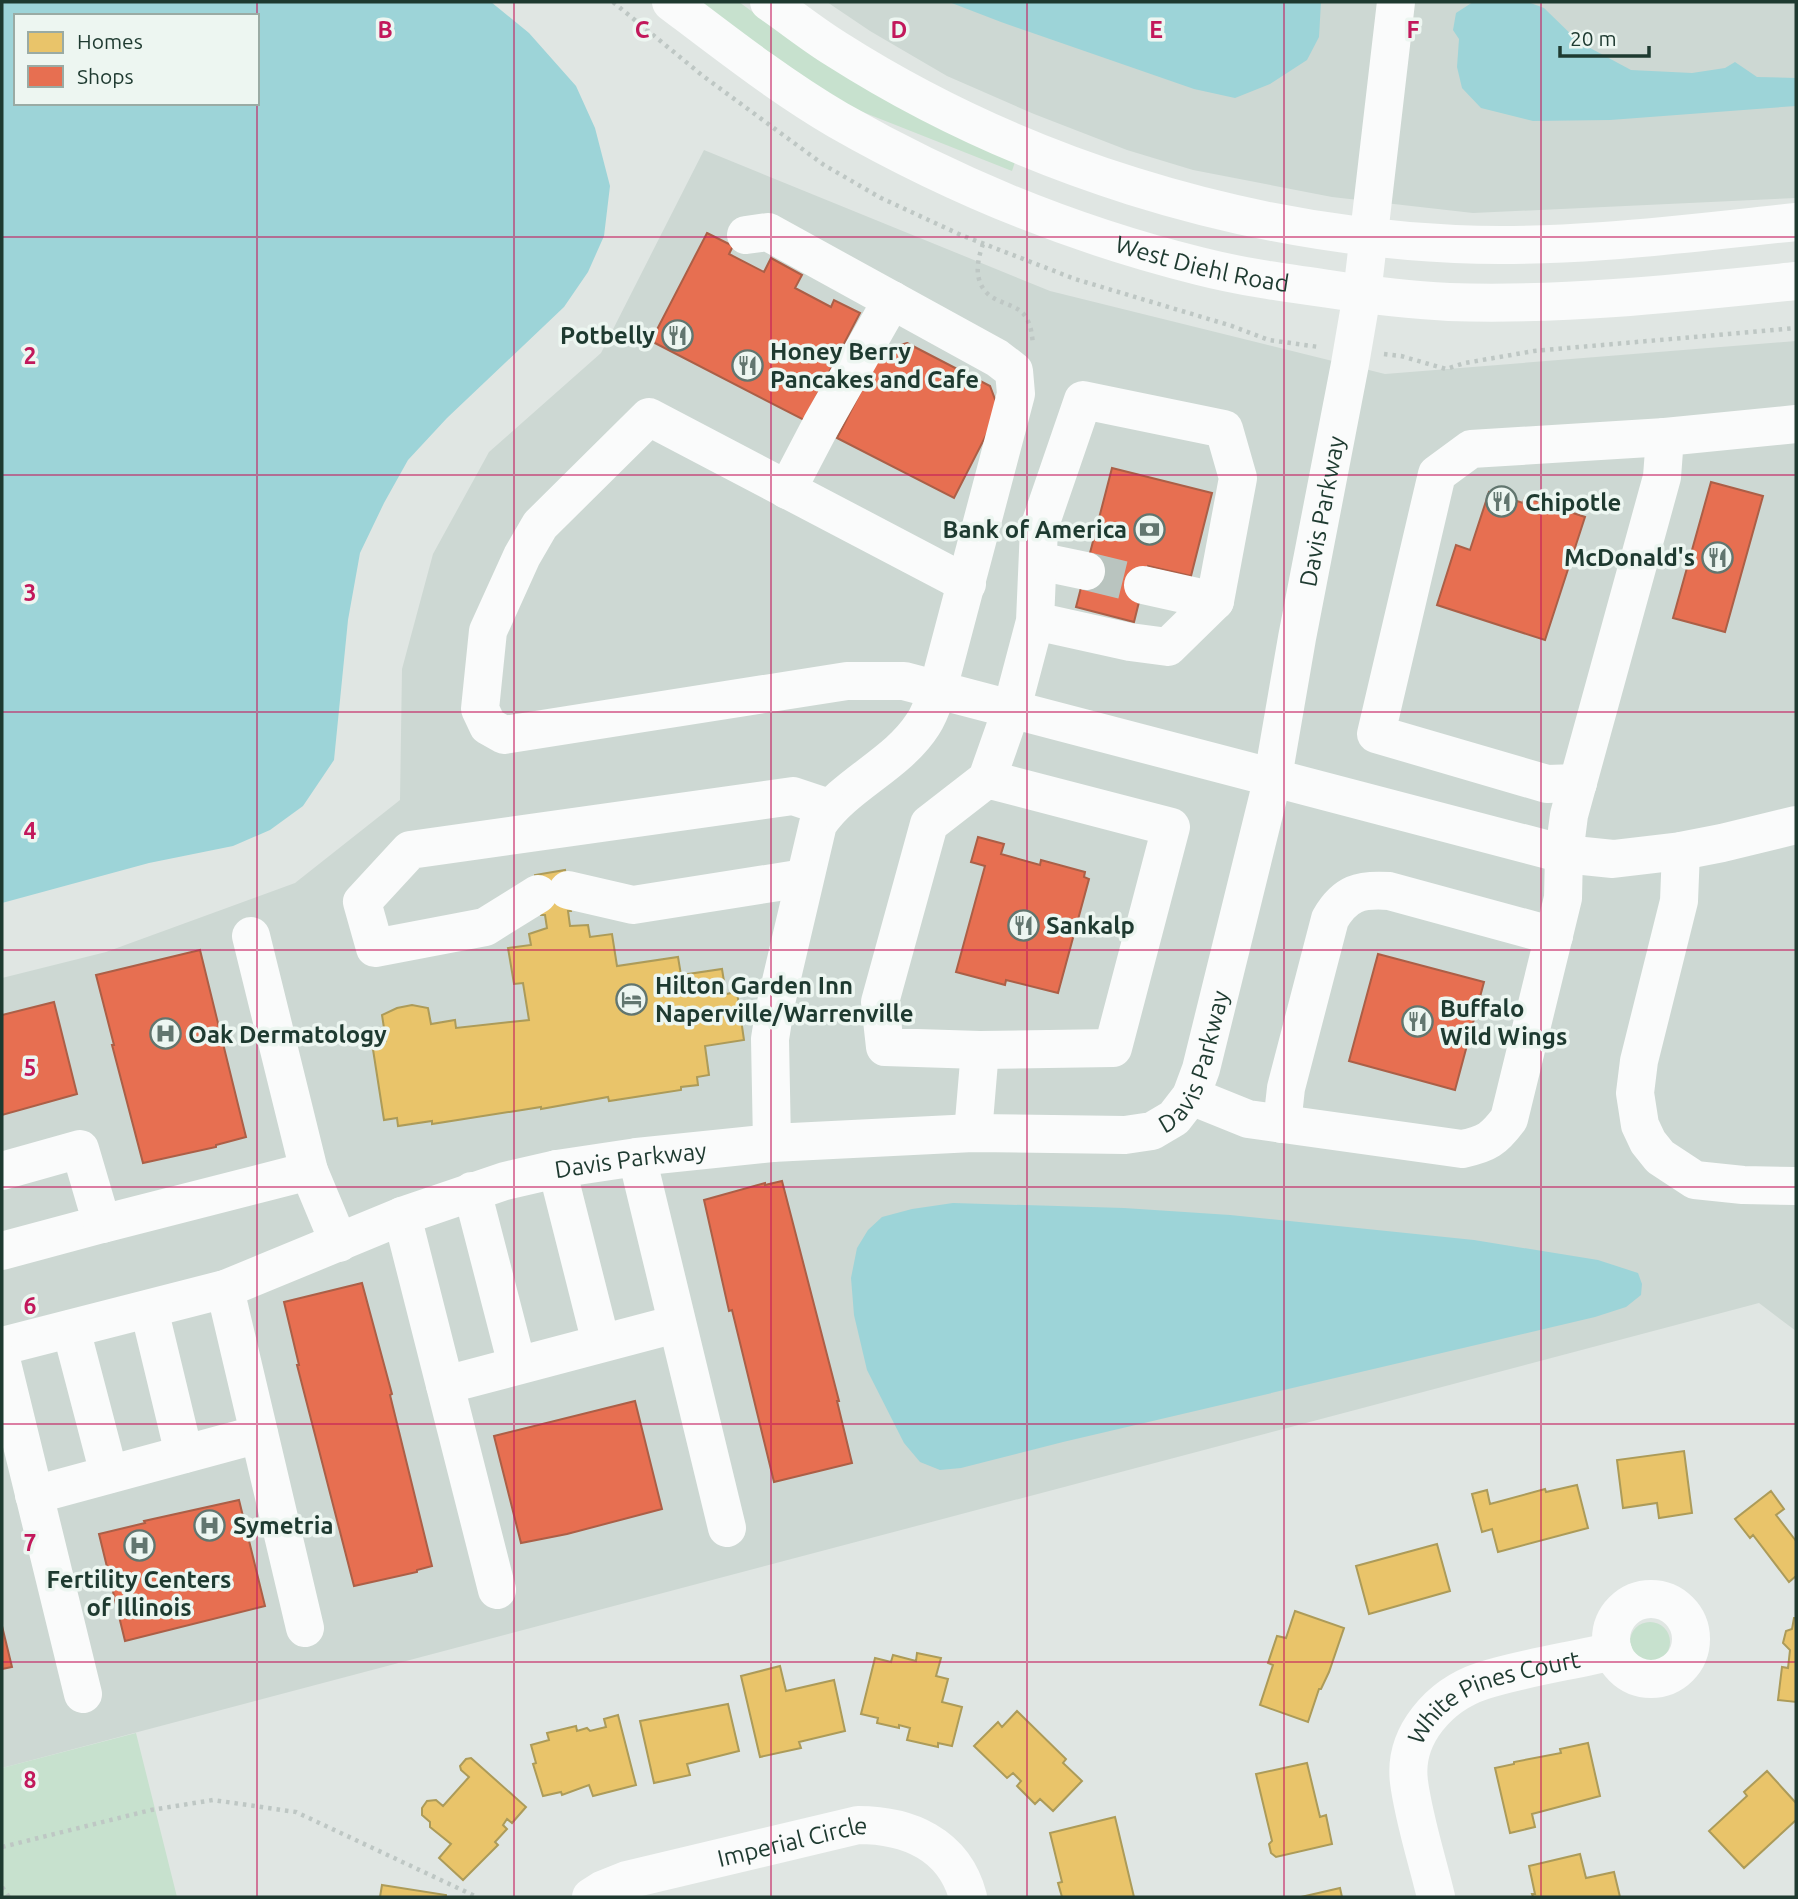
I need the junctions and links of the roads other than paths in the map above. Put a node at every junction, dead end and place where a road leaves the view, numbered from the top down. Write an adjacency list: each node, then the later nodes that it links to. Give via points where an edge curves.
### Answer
1 (671, 2): 8 (street, West Diehl Road, via 837,119 928,168 1028,211 1200,267)
2 (769, 2): 6 (street, via 906,89 984,129 1094,173 1212,209)
3 (1396, 2): 6 (street, Davis Parkway)
4 (1796, 222): 6 (street, via 1625,240 1453,244)
5 (746, 235): 9 (street, via 768,232)
6 (1367, 237): 8 (street, Davis Parkway)
7 (1796, 281): 8 (street, West Diehl Road, via 1690,293 1540,301 1448,302)
8 (1362, 294): 21 (street, Davis Parkway)
9 (892, 300): 12 (street); 15 (street, via 998,358 1014,372 1016,394)
10 (1796, 424): 11 (street)
11 (1665, 437): 23 (street, via 1662,477); 23 (street, via 1471,449 1437,474 1376,734 1547,784)
12 (788, 489): 15 (street); 19 (street, via 649,416 540,525 522,556 488,631 480,709 488,726 504,735 847,681 904,681)
13 (1038, 561): 14 (street); 17 (street, via 1039,528 1083,400 1224,429 1238,478); 18 (street)
14 (1086, 572)
15 (967, 584): 19 (street)
16 (1143, 585): 17 (street)
17 (1214, 601): 18 (street, via 1168,647)
18 (1035, 621): 20 (street)
19 (938, 689): 20 (street); 24 (street, via 924,724)
20 (1012, 708): 21 (street); 22 (street)
21 (1273, 777): 27 (street); 32 (street, Davis Parkway)
22 (986, 779): 31 (street, via 929,824 880,1002 885,1046); 31 (street, via 1171,827 1113,1048)
23 (1578, 783): 27 (street)
24 (829, 808): 28 (street, via 818,824); 28 (street, via 793,796 410,850 362,902 374,948 485,927 553,892 634,905)
25 (1796, 825): 26 (street)
26 (1681, 851): 27 (street, via 1613,859); 40 (street, via 1679,901 1639,1061 1635,1093 1640,1125 1660,1157 1695,1180)
27 (1564, 854): 30 (street, via 1563,898)
28 (804, 878): 35 (street, via 771,1038)
29 (251, 936): 39 (street)
30 (1554, 936): 33 (street, via 1509,1119 1490,1140 1462,1149); 33 (street, via 1389,891 1353,894 1338,905 1330,919 1286,1088)
31 (980, 1050): 34 (street)
32 (1191, 1096): 33 (street, via 1248,1119); 34 (street, Davis Parkway, via 1174,1118 1152,1131 1125,1135)
33 (1282, 1124)
34 (974, 1133): 35 (street, Davis Parkway)
35 (772, 1143): 36 (street, Davis Parkway)
36 (637, 1157): 37 (street, Davis Parkway); 48 (street)
37 (557, 1169): 41 (street, Davis Parkway); 50 (street)
38 (2, 1171): 43 (street, via 80,1149)
39 (309, 1171): 43 (street); 44 (street)
40 (1796, 1186)
41 (472, 1191): 42 (street, Davis Parkway); 53 (street)
42 (402, 1216): 44 (street, Davis Parkway); 54 (street)
43 (102, 1224): 45 (street)
44 (339, 1243): 46 (street, Davis Parkway)
45 (2, 1251)
46 (225, 1289): 47 (street, Davis Parkway); 55 (street)
47 (149, 1309): 49 (street, Davis Parkway); 56 (street)
48 (676, 1324): 50 (street); 59 (street)
49 (71, 1329): 51 (street, Davis Parkway); 57 (street)
50 (601, 1343): 53 (street)
51 (2, 1346)
52 (2, 1363): 58 (street)
53 (517, 1365): 54 (street)
54 (444, 1385): 60 (street)
55 (260, 1434): 56 (street); 61 (street)
56 (184, 1454): 57 (street)
57 (108, 1474): 58 (street)
58 (34, 1494): 63 (street)
59 (727, 1528)
60 (497, 1590)
61 (305, 1628)
62 (1613, 1651): 66 (street, White Pines Court, via 1481,1682 1443,1702 1420,1727 1411,1748 1409,1781)
63 (83, 1694)
64 (591, 1897): 65 (street, Imperial Circle, via 627,1880 858,1825 882,1825 918,1836 948,1859)
65 (968, 1897)
66 (1436, 1897)

